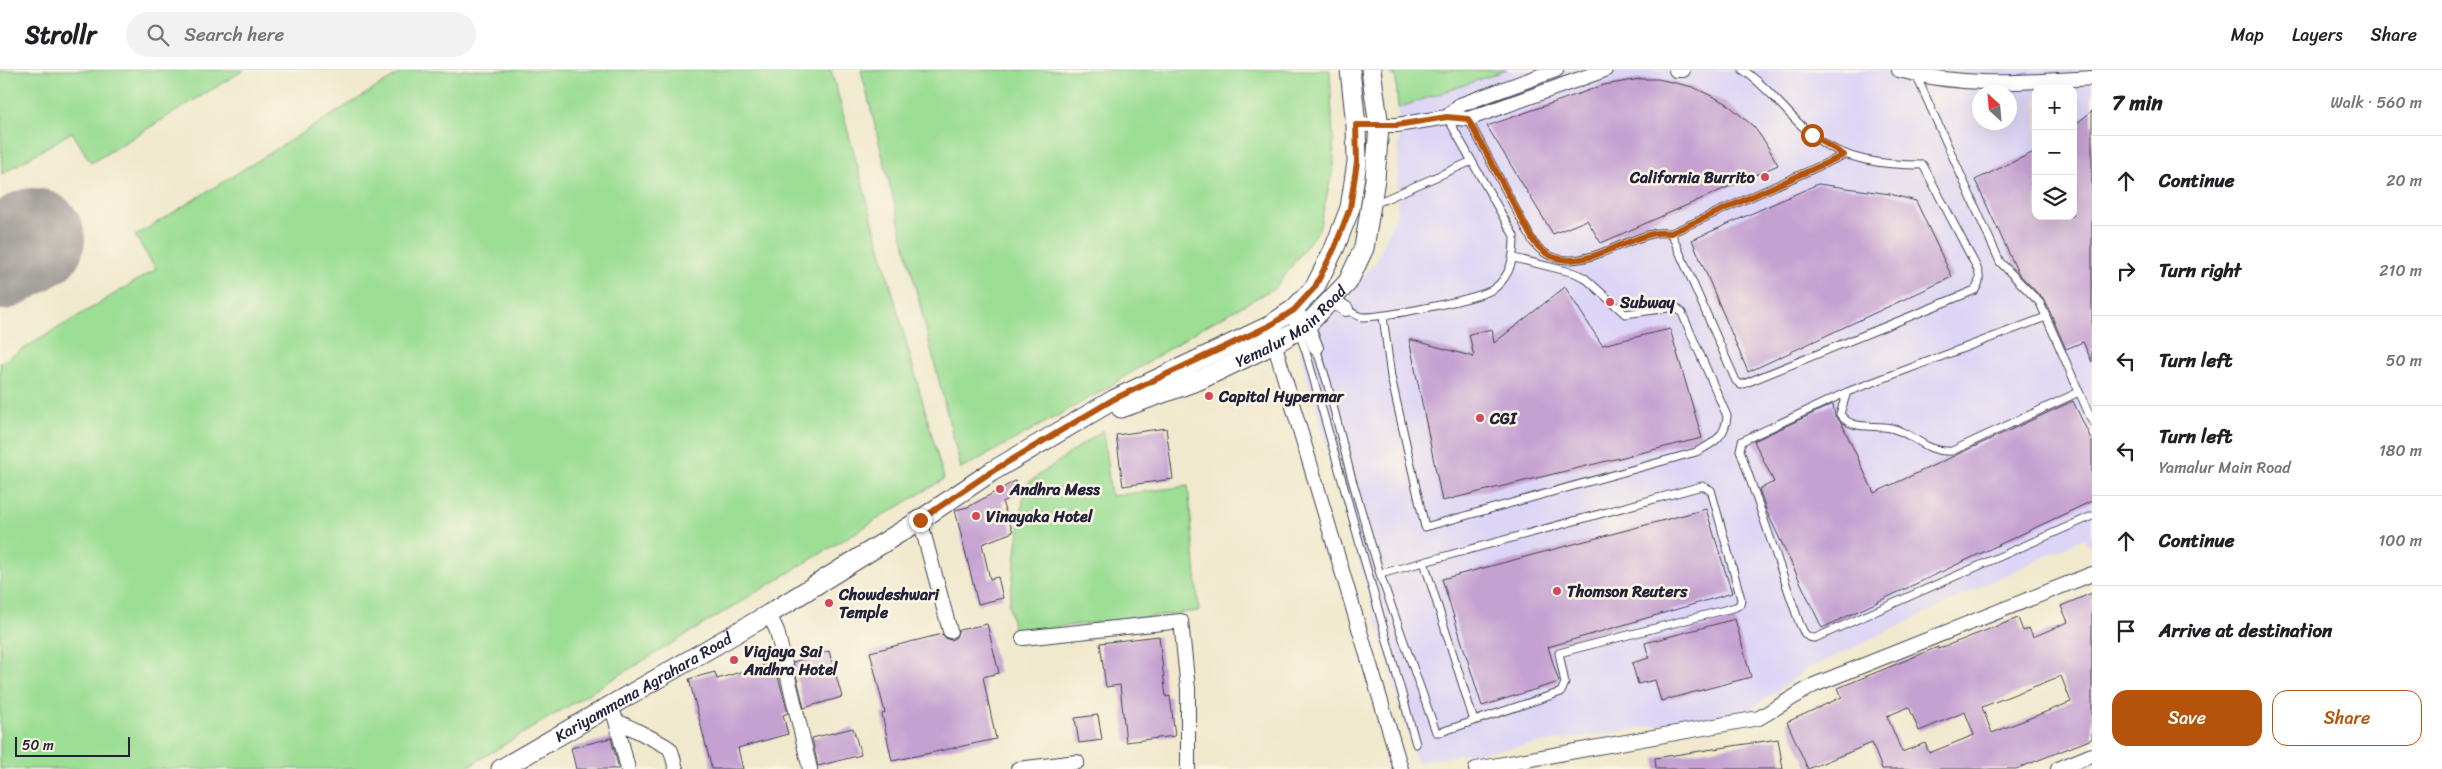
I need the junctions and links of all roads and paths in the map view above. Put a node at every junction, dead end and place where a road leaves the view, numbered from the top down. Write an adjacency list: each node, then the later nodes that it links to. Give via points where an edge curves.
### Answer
1 (1350, 70): 13 (street)
2 (1371, 70): 14 (street, Yemalur Main Road)
3 (1556, 70): 11 (street, via 1460,104)
4 (1605, 70): 12 (street)
5 (1676, 70): 6 (street)
6 (1683, 70)
7 (1743, 70): 15 (lane, via 1812,135)
8 (1899, 70): 9 (street)
9 (1916, 75): 10 (street, via 2001,84); 23 (lane, via 2000,262 2040,303)
10 (2092, 78)
11 (1447, 117): 12 (street); 14 (street); 16 (lane)
12 (1468, 119): 18 (lane, via 1539,250 1563,259 1587,259 1651,234)
13 (1356, 125): 14 (street); 21 (street, via 1357,162 1350,208 1315,287)
14 (1379, 126): 17 (street, Yemalur Main Road)
15 (1844, 155): 18 (lane); 18 (lane, via 1878,162 1923,165 1979,274 1975,290 1741,385 1736,381)
16 (1472, 160): 17 (lane); 19 (lane, via 1514,236)
17 (1371, 206): 20 (street, Yemalur Main Road, via 1364,248)
18 (1671, 233)
19 (1514, 258): 22 (lane, via 1494,289 1451,302); 22 (lane, via 1575,273 1626,314 1676,307 1682,313 1727,416 1726,426 1713,444 1696,452 1425,527 1391,377)
20 (1339, 304): 22 (lane, via 1361,317); 24 (street, Yemalur Main Road)
21 (1291, 312): 24 (street); 25 (street)
22 (1382, 316)
23 (2046, 317): 27 (lane); 28 (lane)
24 (1302, 327): 25 (street, Yemalur Main Road); 26 (street); 41 (lane)
25 (1272, 335): 30 (street, Kariyammana Agrahara Road, via 1114,399); 30 (street, Yemalur Main Road, via 1199,380); 50 (street)
26 (1316, 348): 34 (lane)
27 (1847, 392): 28 (lane, via 1840,414 1854,426 1892,428 1921,445 1944,452 1960,448); 31 (lane, via 1742,441 1740,450 1799,622 1804,634 1810,638)
28 (2079, 392): 29 (lane)
29 (2092, 421)
30 (1079, 422): 32 (street, Kariyammana Agrahara Road, via 991,472)
31 (2092, 516)
32 (920, 520): 36 (street, Kariyammana Agrahara Road); 37 (street)
33 (1424, 562): 34 (lane); 40 (lane); 40 (lane, via 1698,486 1711,490 1741,598 1736,608 1560,653 1558,657 1565,683 1561,692)
34 (1380, 574): 40 (lane, via 1436,732)
35 (2092, 574): 51 (street, via 1814,685 1759,718)
36 (769, 614): 39 (street, Kariyammana Agrahara Road); 47 (street, via 777,631)
37 (950, 631)
38 (1023, 638): 49 (street, via 1181,621 1188,689)
39 (614, 713): 44 (street, Kariyammana Agrahara Road); 45 (street); 46 (street, via 643,736 670,748)
40 (1474, 721)
41 (1416, 744)
42 (2092, 756): 52 (street)
43 (1077, 762): 48 (street)
44 (501, 769)
45 (628, 769)
46 (676, 769)
47 (810, 769)
48 (1018, 769)
49 (1188, 769)
50 (1401, 769)
51 (1476, 769)
52 (2058, 769)

